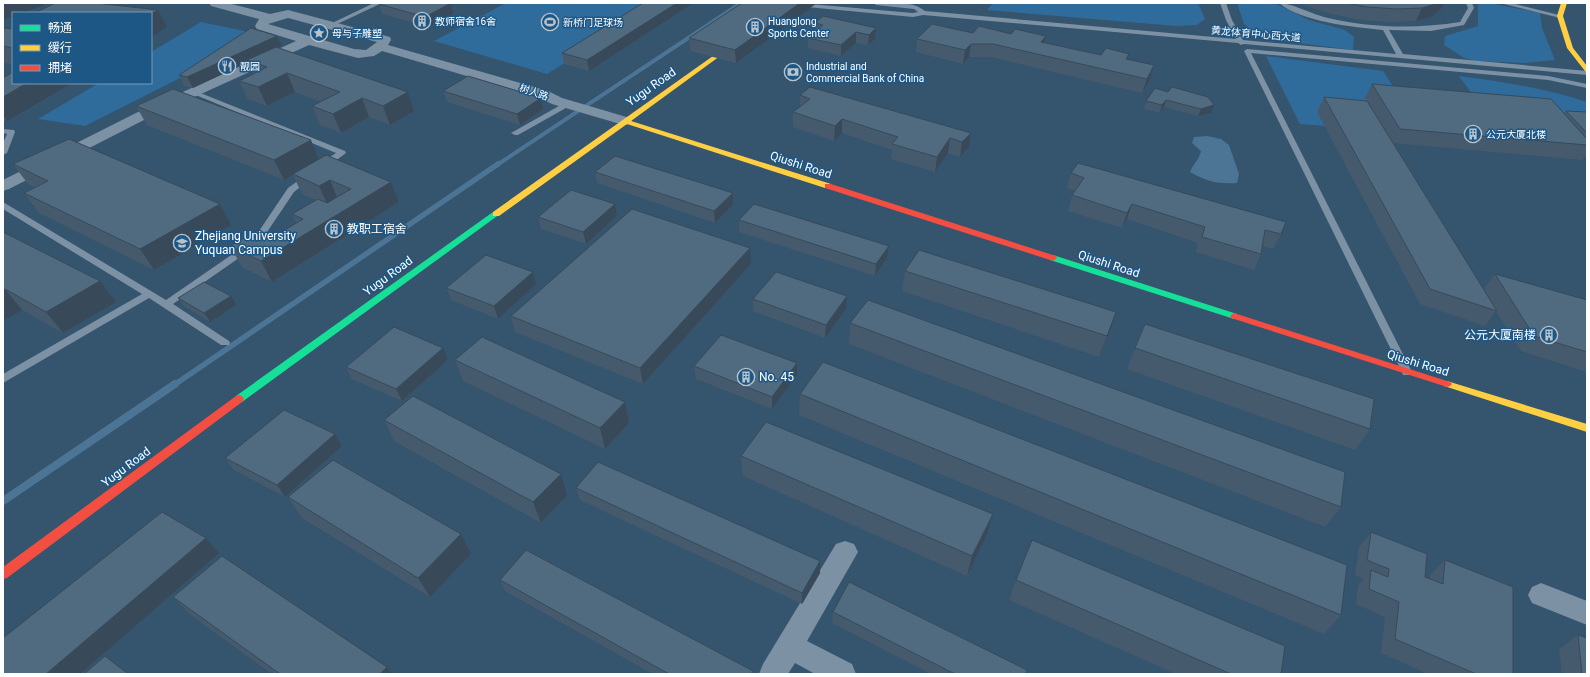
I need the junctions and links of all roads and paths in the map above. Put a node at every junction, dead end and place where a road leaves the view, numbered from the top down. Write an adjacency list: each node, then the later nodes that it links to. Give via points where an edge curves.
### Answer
1 (378, 3): 13 (lane)
2 (876, 3): 10 (lane, 黄龙体育中心西大道, via 916,7)
3 (1223, 3): 17 (lane, via 1228,20)
4 (1282, 3): 14 (lane, via 1299,12 1335,23)
5 (1469, 3): 14 (lane, via 1471,8 1462,24 1431,30)
6 (1503, 3): 11 (lane)
7 (1564, 3): 11 (main road)
8 (223, 4): 12 (street)
9 (790, 4): 10 (lane, 黄龙体育中心西大道, via 913,16)
10 (923, 13): 17 (lane, 黄龙体育中心西大道)
11 (1560, 16): 20 (main road, via 1570,48)
12 (269, 18): 13 (street, via 288,14); 16 (street, via 262,22 261,26)
13 (331, 25): 18 (street, via 385,40)
14 (1384, 28): 19 (lane)
15 (744, 36): 24 (main road, Yugu Road)
16 (307, 41): 18 (street, via 359,54 368,54); 22 (street)
17 (1241, 43): 19 (lane, 黄龙体育中心西大道)
18 (378, 48): 23 (street, 树人路)
19 (1401, 57): 20 (lane, 黄龙体育中心西大道)
20 (1587, 72)
21 (1587, 86): 33 (lane, via 1548,78 1247,51)
22 (193, 92): 28 (street); 31 (lane, via 342,153 291,190 256,242)
23 (573, 105): 24 (street, 树人路); 26 (lane)
24 (625, 121): 33 (main road, Qiushi Road); 37 (main road, Yugu Road, via 274,373)
25 (3, 131): 27 (lane, via 11,132)
26 (515, 133)
27 (3, 153)
28 (3, 186)
29 (3, 205): 30 (lane)
30 (150, 294): 31 (lane); 34 (lane)
31 (166, 304): 32 (lane)
32 (224, 342)
33 (1407, 372): 35 (main road, Qiushi Road)
34 (3, 379)
35 (1587, 428)
36 (845, 552): 40 (street)
37 (3, 574)
38 (1541, 596): 39 (street)
39 (1587, 613)
40 (790, 646): 41 (street); 42 (street)
41 (773, 674)
42 (842, 674)

